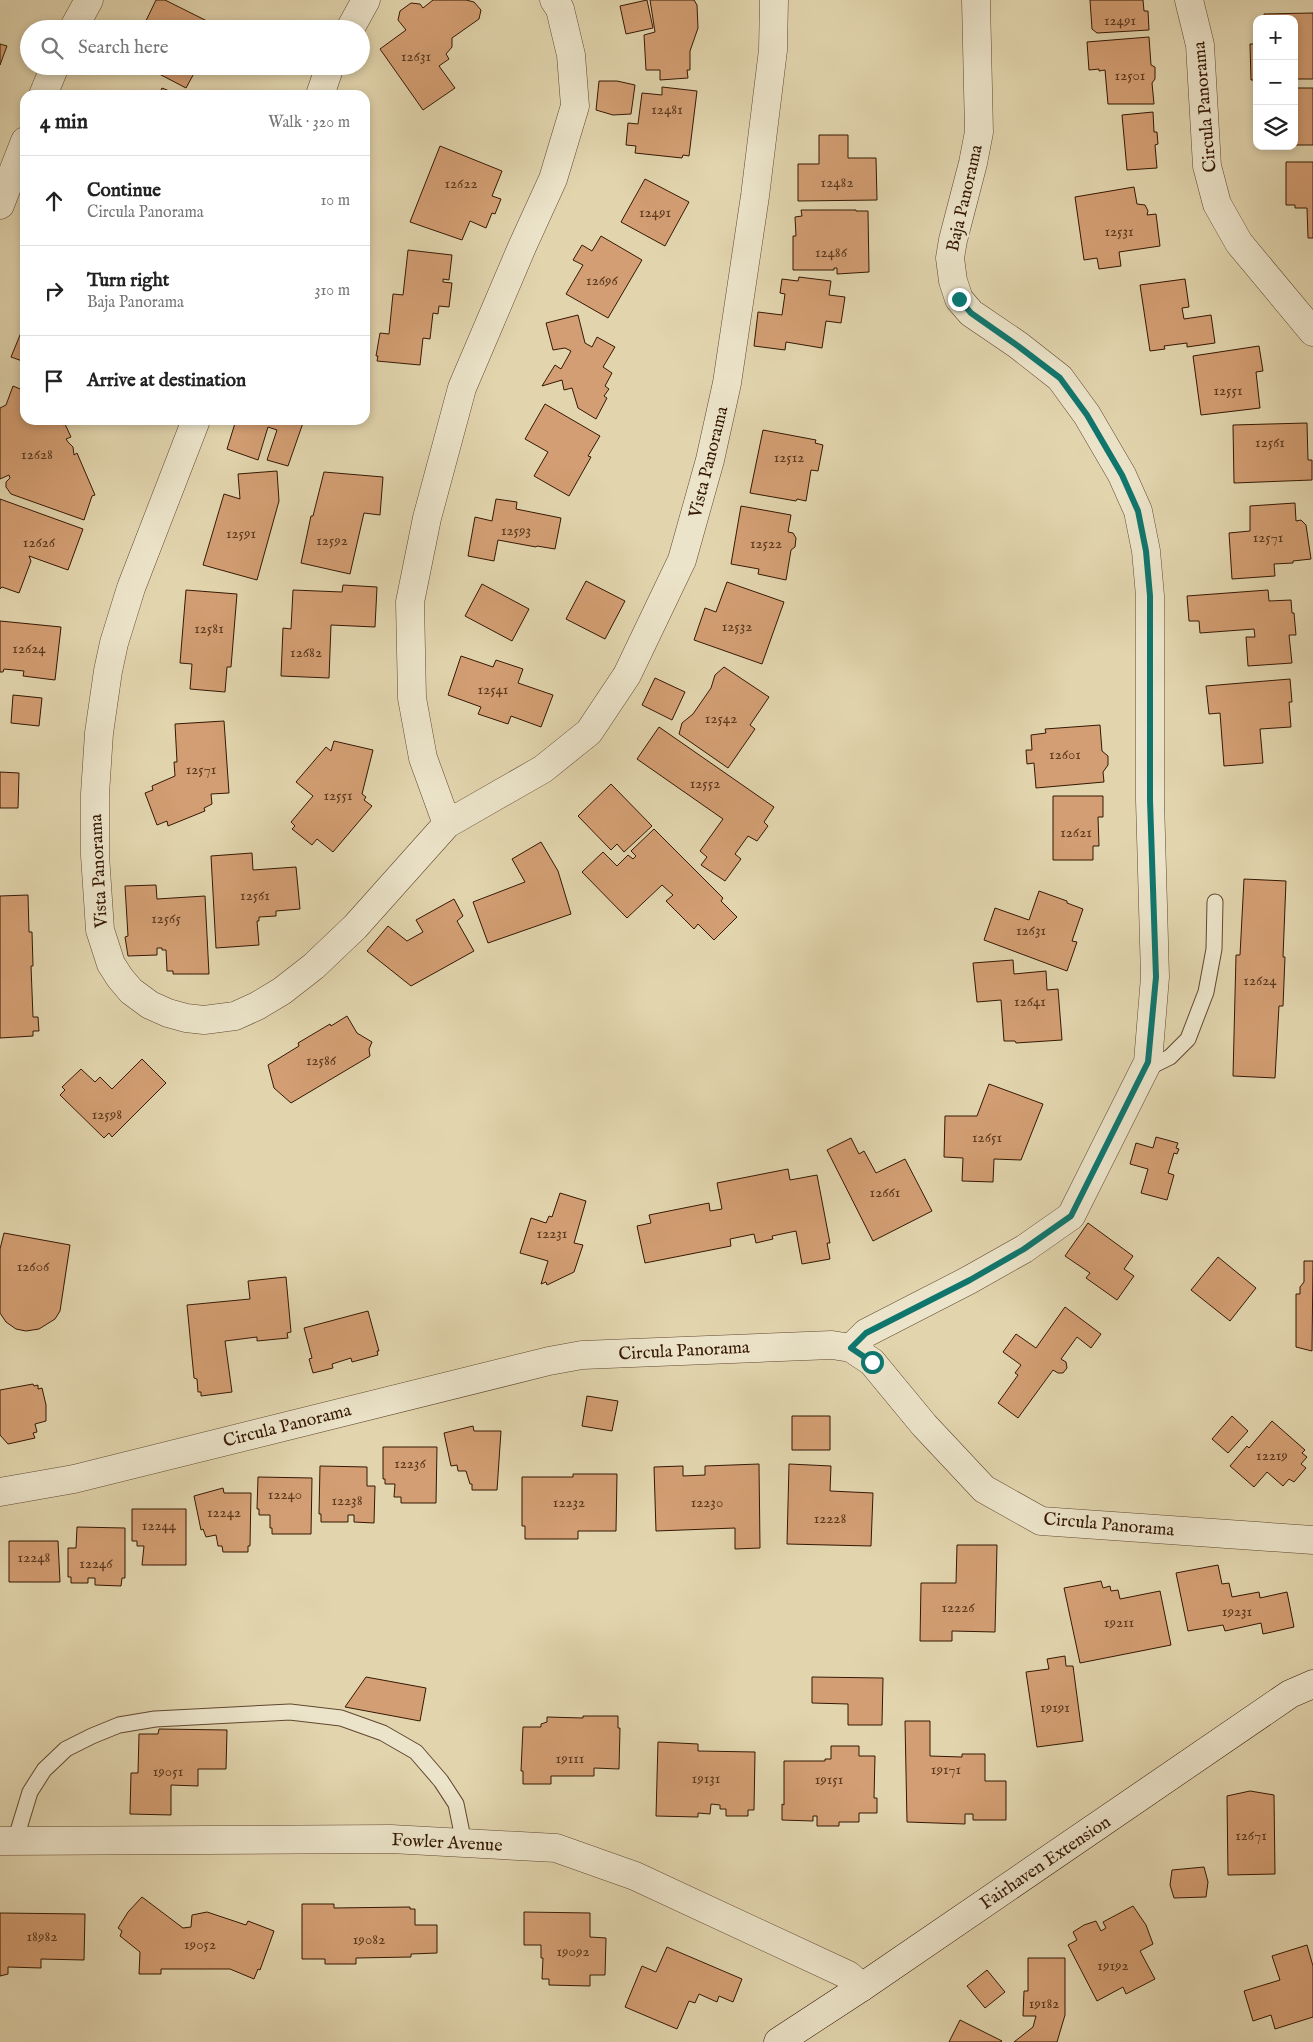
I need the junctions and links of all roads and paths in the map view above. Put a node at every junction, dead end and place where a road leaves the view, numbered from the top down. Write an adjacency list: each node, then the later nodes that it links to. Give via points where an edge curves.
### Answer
1 (89, 0): 7 (street)
2 (366, 0): 8 (street)
3 (554, 0): 17 (street, via 560,9 571,55 576,106 554,179 462,388 427,518 410,602 412,698 423,758)
4 (774, 0): 17 (street, Vista Panorama, via 773,50 727,383 682,560 628,675 589,732 543,769)
5 (976, 0): 19 (street, Baja Panorama, via 979,132 953,240 950,258 953,281 959,299 971,313 1060,378 1087,415 1122,475 1138,511 1146,551 1150,596 1150,800 1156,977 1148,1062)
6 (1189, 0): 15 (street, Circula Panorama, via 1200,45 1207,166 1217,204 1239,243)
7 (78, 20)
8 (355, 20)
9 (52, 75): 11 (street)
10 (327, 75): 12 (street)
11 (45, 90)
12 (322, 90)
13 (20, 153): 14 (street)
14 (0, 205)
15 (1313, 332)
16 (194, 425): 17 (street, Vista Panorama, via 128,598 107,679 94,794 100,930 111,964 131,992 168,1013 204,1020 235,1016 282,991 314,966 355,927)
17 (447, 824)
18 (1216, 902): 19 (lane, via 1214,949 1206,992 1188,1039 1170,1057)
19 (1144, 1070): 20 (street, Baja Panorama, via 1071,1216 1024,1249 970,1280 866,1333)
20 (851, 1348): 21 (street, Circula Panorama, via 809,1345 582,1355 530,1365 74,1479); 22 (street, Circula Panorama, via 872,1362 924,1425 984,1489 1041,1521)
21 (0, 1492)
22 (1313, 1540)
23 (1313, 1684): 26 (street, Fairhaven Extension, via 1290,1694)
24 (7, 1841): 25 (street, Fowler Avenue, via 391,1839); 25 (lane, via 44,1770 66,1749 92,1736 119,1725 155,1719 290,1712 341,1718 383,1733 416,1752 456,1804)
25 (464, 1843): 26 (street, Fowler Avenue, via 556,1848 636,1876 848,1975)
26 (862, 1987): 27 (street, Fairhaven Extension)
27 (778, 2042)

